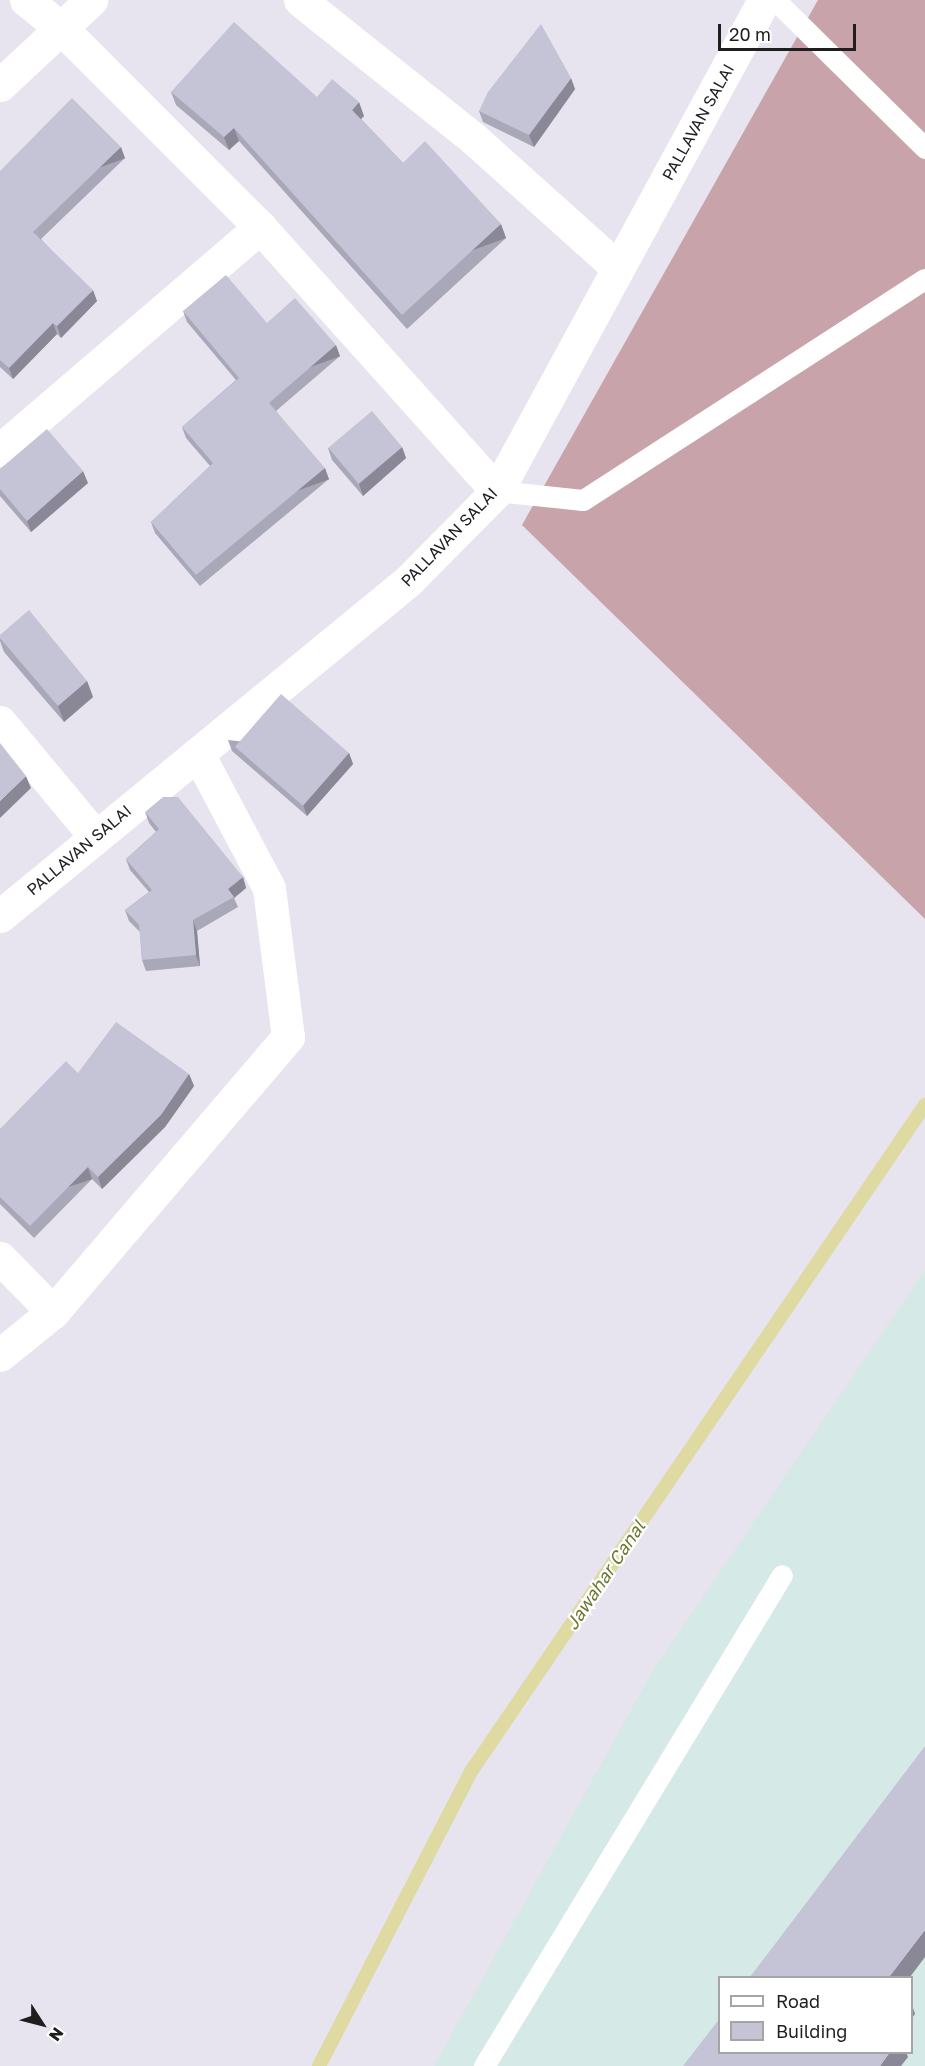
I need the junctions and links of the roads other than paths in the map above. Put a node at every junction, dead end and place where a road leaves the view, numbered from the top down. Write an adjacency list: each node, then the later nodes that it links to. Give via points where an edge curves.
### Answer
1 (26, 0): 6 (street)
2 (91, 0): 6 (street)
3 (300, 0): 10 (street, via 474,140)
4 (764, 0): 10 (street, PALLAVAN SALAI)
5 (776, 0): 8 (lane)
6 (63, 29): 7 (street); 9 (street)
7 (0, 85)
8 (925, 148)
9 (261, 227): 12 (street); 13 (street)
10 (618, 268): 13 (street, PALLAVAN SALAI)
11 (925, 279): 13 (lane, via 583,500)
12 (0, 450)
13 (497, 491): 15 (street, PALLAVAN SALAI, via 408,581)
14 (0, 722): 16 (street)
15 (198, 754): 16 (street, PALLAVAN SALAI); 19 (street, via 269,888 288,1037)
16 (95, 836): 17 (street, PALLAVAN SALAI)
17 (0, 916)
18 (0, 1258): 19 (street)
19 (53, 1312): 20 (street)
20 (0, 1355)
21 (782, 1575): 22 (lane)
22 (484, 2066)

